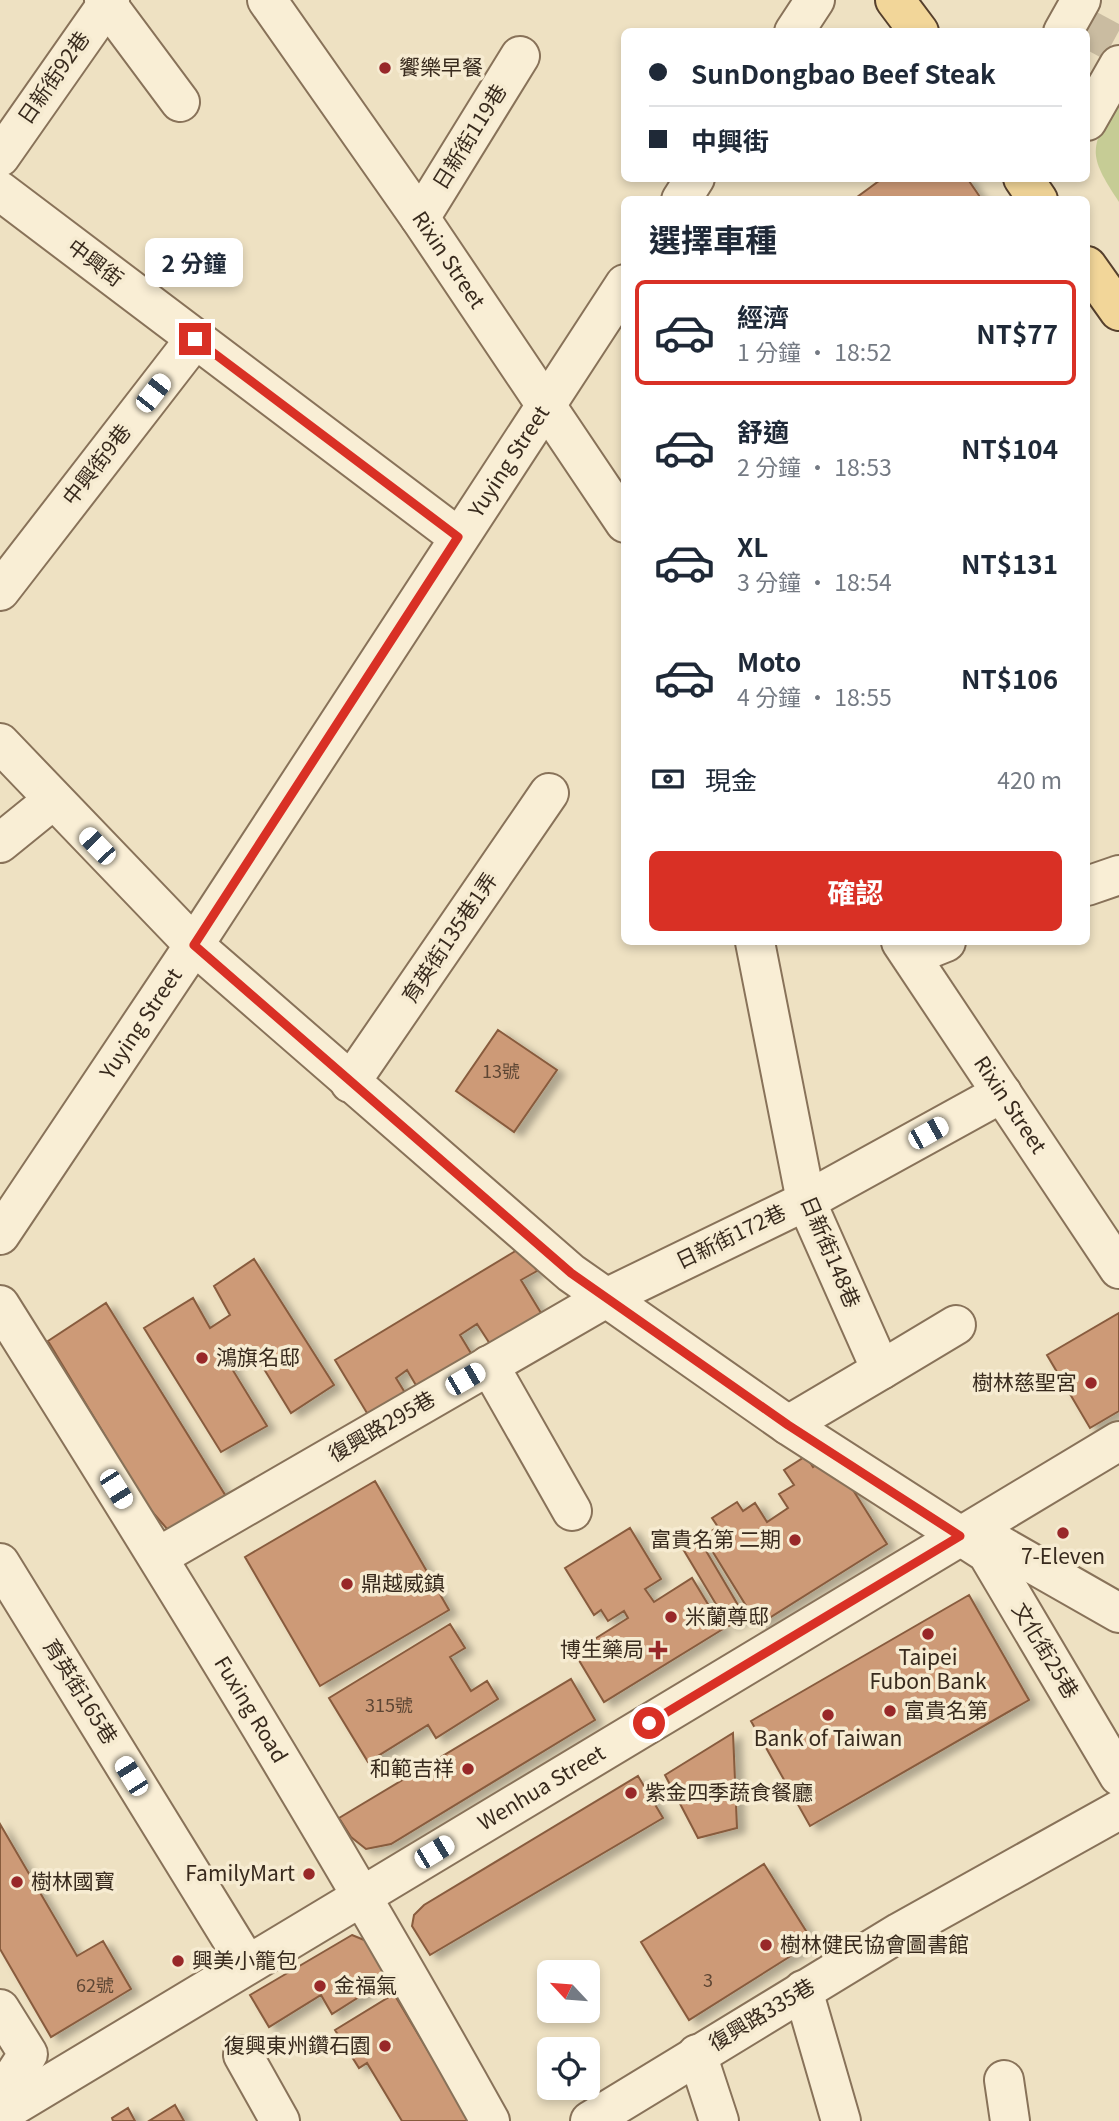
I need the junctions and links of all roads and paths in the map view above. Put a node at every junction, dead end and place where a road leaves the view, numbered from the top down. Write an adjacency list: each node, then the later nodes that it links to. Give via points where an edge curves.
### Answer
1 (267, 0): 17 (street, Rixin Street)
2 (815, 0): 6 (street)
3 (895, 0): 7 (main road)
4 (1081, 0): 8 (street)
5 (107, 1): 11 (street); 13 (street, 日新街92巷)
6 (797, 28)
7 (916, 28)
8 (1065, 28)
9 (520, 56): 17 (street, 日新街119巷)
10 (1119, 65): 12 (street)
11 (180, 102)
12 (1090, 116)
13 (0, 157)
14 (1026, 182): 16 (main road)
15 (0, 191): 21 (street, 中興街)
16 (1037, 196)
17 (420, 218): 22 (street, Rixin Street)
18 (1090, 270): 20 (main road)
19 (621, 290): 22 (street, Yuying Street)
20 (1119, 311)
21 (195, 339): 24 (street, 中興街); 25 (street, 中興街9巷)
22 (545, 403): 23 (street, Rixin Street); 24 (street, Yuying Street)
23 (621, 517)
24 (458, 537): 32 (street, Yuying Street)
25 (0, 591)
26 (0, 743): 28 (street, 文化街25巷)
27 (549, 793): 36 (street, 育英街135巷1弄)
28 (53, 800): 29 (street); 32 (street, 文化街25巷)
29 (0, 843)
30 (1119, 875): 31 (street)
31 (1090, 885)
32 (194, 945): 36 (street, 文化街25巷); 39 (street, Yuying Street)
33 (756, 945): 38 (street, 日新街148巷)
34 (929, 945): 35 (street)
35 (906, 949): 37 (street, Rixin Street)
36 (350, 1083): 41 (street, 文化街25巷)
37 (1002, 1093): 38 (street, 日新街172巷); 40 (street, Rixin Street)
38 (806, 1200): 41 (street, 日新街172巷); 45 (street, 日新街148巷)
39 (0, 1235)
40 (1119, 1269)
41 (606, 1298): 44 (street, 復興路295巷); 46 (street, 文化街25巷)
42 (0, 1305): 50 (street, Fuxing Road)
43 (956, 1325): 45 (street)
44 (489, 1365): 48 (street); 50 (street, 復興路295巷)
45 (881, 1370): 46 (street)
46 (788, 1425): 49 (street, 文化街25巷)
47 (1119, 1441): 49 (street, Wenhua Street)
48 (572, 1511)
49 (960, 1536): 52 (street, via 998,1544); 53 (street, 文化街25巷, via 987,1553); 55 (street, Wenhua Street)
50 (158, 1557): 55 (street, Fuxing Road)
51 (0, 1563): 56 (street, 育英街165巷)
52 (1119, 1613)
53 (1119, 1776)
54 (1119, 1810): 57 (street, 復興路335巷)
55 (362, 1895): 56 (street, Wenhua Street); 65 (street, Fuxing Road)
56 (247, 1964): 63 (street, Wenhua Street)
57 (803, 1990): 59 (street, 復興路335巷); 68 (street)
58 (0, 2009): 62 (street, via 28,2054)
59 (697, 2054): 66 (street, 復興路335巷); 67 (street)
60 (243, 2055): 64 (street)
61 (1004, 2080): 69 (street)
62 (0, 2097)
63 (0, 2114)
64 (280, 2121)
65 (490, 2121)
66 (590, 2121)
67 (719, 2121)
68 (841, 2121)
69 (1010, 2121)

